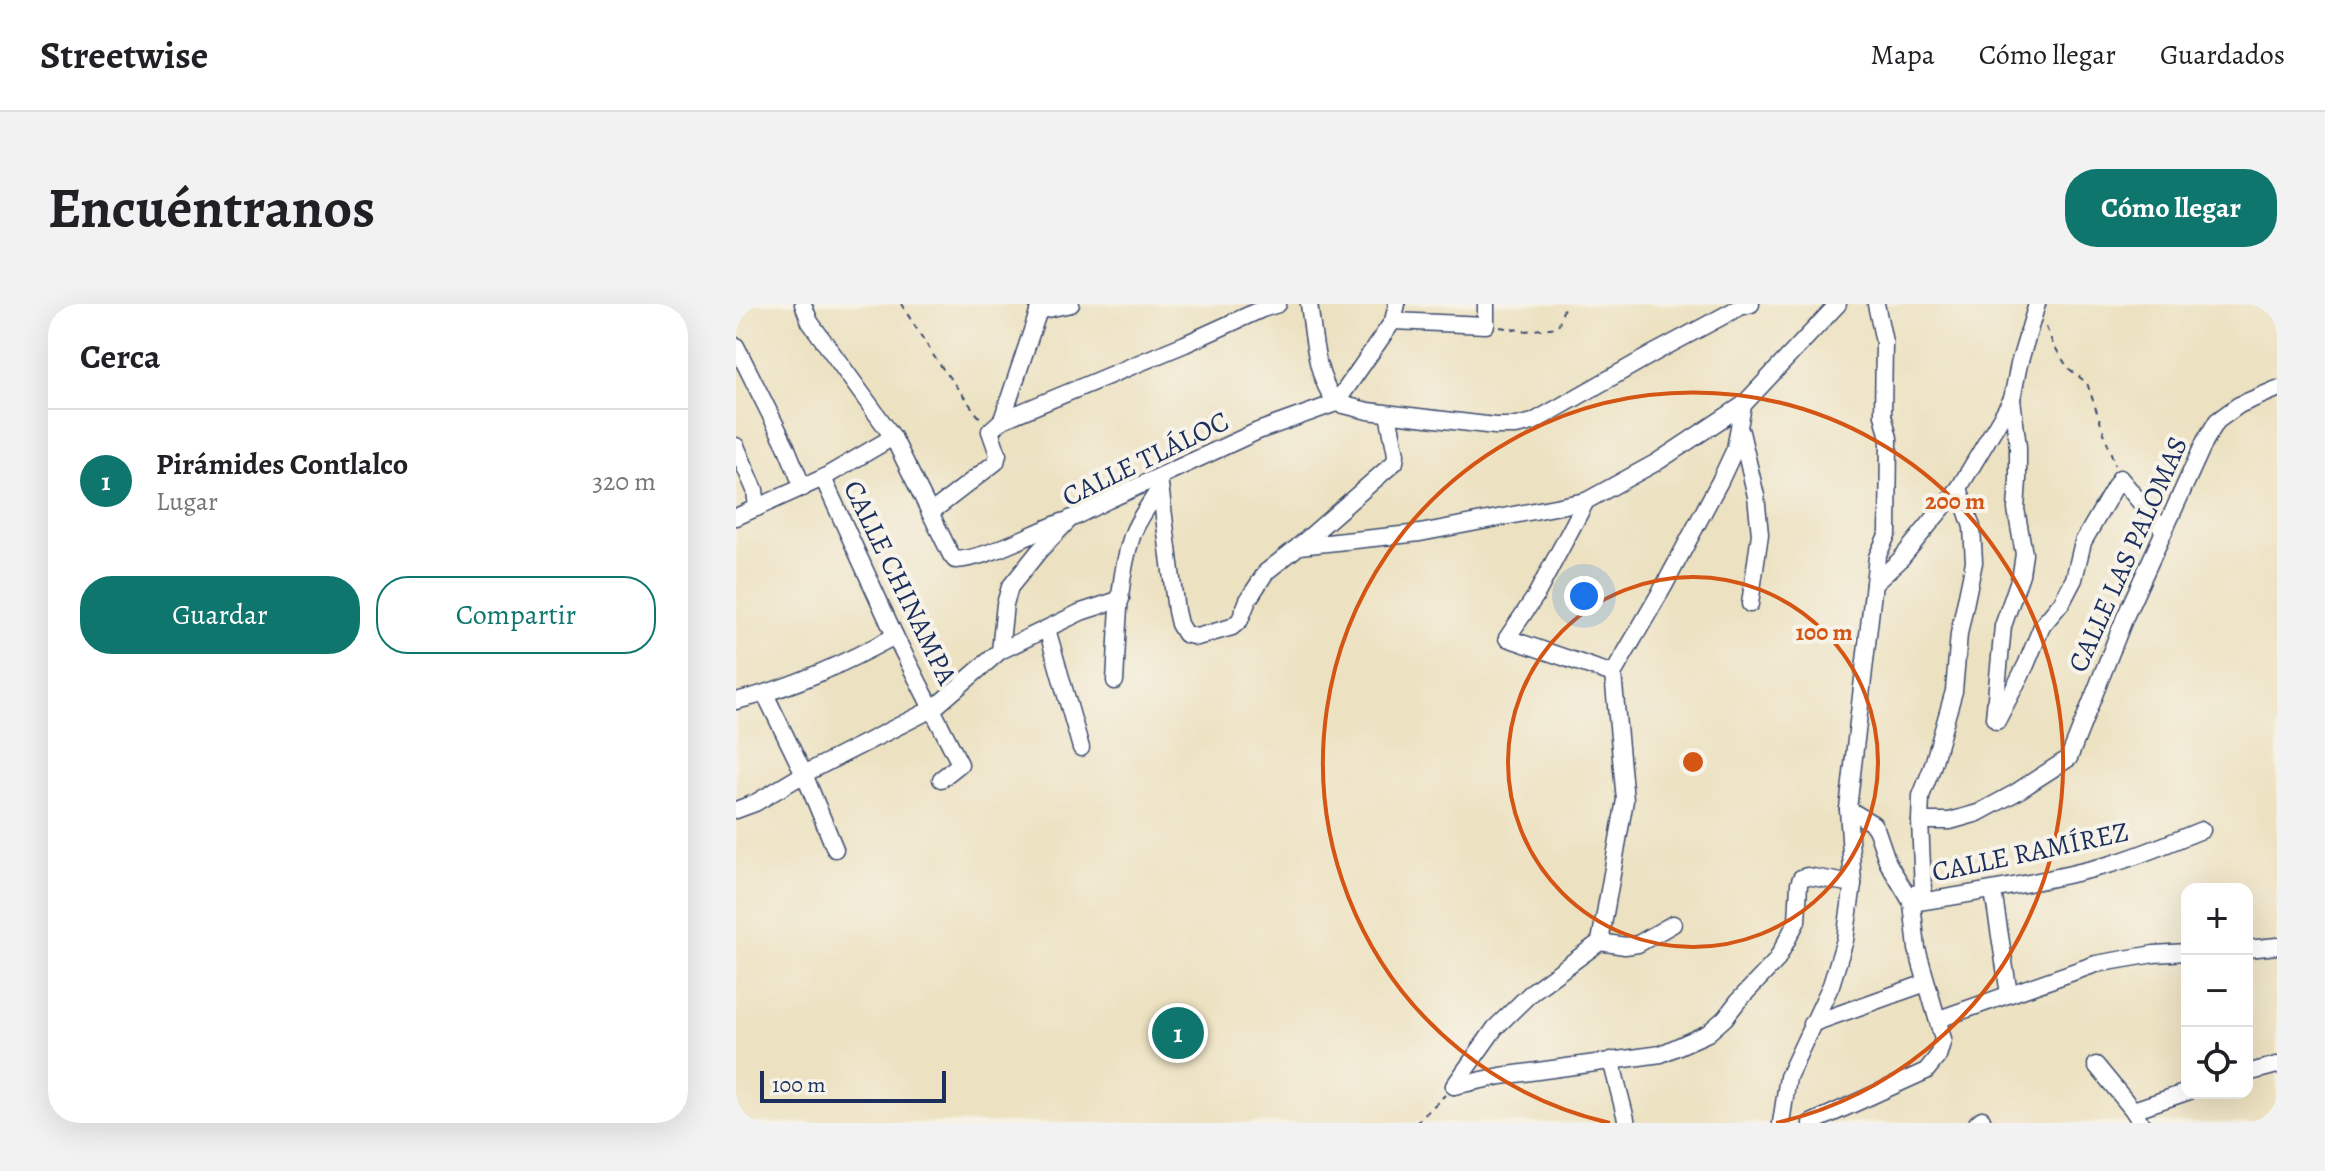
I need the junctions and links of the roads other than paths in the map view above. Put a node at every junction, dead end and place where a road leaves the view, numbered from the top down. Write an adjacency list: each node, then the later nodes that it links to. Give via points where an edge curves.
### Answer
1 (803, 304): 21 (street, via 810,322)
2 (1071, 304): 10 (street)
3 (1278, 304): 19 (street)
4 (1309, 304): 16 (street, via 1318,362)
5 (1397, 304): 12 (street)
6 (1486, 304): 12 (street, via 1486,325)
7 (1751, 304): 18 (street, via 1533,422 1495,426)
8 (1838, 304): 17 (street)
9 (1876, 304): 34 (street, via 1884,342 1883,415 1889,438 1888,533 1877,557)
10 (1039, 308): 19 (street)
11 (2039, 311): 15 (street)
12 (1393, 321): 16 (street)
13 (736, 346): 25 (street, CALLE CHINAMPA)
14 (2277, 389): 32 (street, CALLE LAS PALOMAS, via 2217,421)
15 (2012, 399): 26 (street); 32 (street, via 2018,447 2016,509 2024,554 2003,626 1995,721 2042,626 2074,579 2083,542 2120,478)
16 (1336, 403): 18 (street); 24 (street, CALLE TLÁLOC, via 1258,431)
17 (1743, 405): 20 (street); 27 (street)
18 (1388, 414): 33 (street, via 1395,462)
19 (996, 425): 29 (street, via 996,462)
20 (1740, 428): 36 (street, via 1760,534); 40 (street, via 1720,481)
21 (893, 437): 23 (street); 29 (street)
22 (736, 446): 28 (street)
23 (823, 478): 25 (street); 38 (street, CALLE CHINAMPA)
24 (1160, 482): 31 (street, CALLE TLÁLOC); 33 (street, via 1176,611 1185,634 1197,637 1232,627 1266,572); 35 (street, via 1132,536)
25 (803, 488): 28 (street)
26 (1959, 488): 34 (street); 50 (street, via 1972,527 1974,562 1954,691 1921,796)
27 (1586, 501): 33 (street, via 1420,533); 40 (street, via 1507,638)
28 (757, 508): 30 (street)
29 (930, 513): 31 (street, via 955,560)
30 (736, 517)
31 (1070, 519): 39 (street, CALLE TLÁLOC, via 1010,587)
32 (2164, 531): 50 (street, CALLE LAS PALOMAS, via 2069,758 1978,813 1950,821)
33 (1299, 546)
34 (1874, 584): 48 (street)
35 (1121, 599): 37 (street); 41 (street)
36 (1750, 604)
37 (1047, 629): 39 (street); 45 (street)
38 (895, 636): 42 (street); 44 (street, CALLE CHINAMPA)
39 (1000, 651): 44 (street)
40 (1613, 674): 57 (street, via 1625,800)
41 (1115, 681)
42 (765, 694): 43 (street); 46 (street)
43 (736, 701)
44 (934, 708): 46 (street); 47 (street, CALLE CHINAMPA, via 960,764)
45 (1081, 748)
46 (804, 774): 49 (street); 52 (street)
47 (941, 779)
48 (1848, 809): 53 (street); 55 (street, via 1873,824)
49 (736, 810)
50 (1920, 821): 55 (street, via 1923,889)
51 (2202, 830): 54 (street, CALLE RAMÍREZ, via 2109,865)
52 (835, 849)
53 (1853, 884): 64 (street, via 1845,940); 65 (street, via 1801,878 1797,921 1776,961 1725,1018 1708,1033 1661,1054)
54 (1993, 891): 55 (street, CALLE RAMÍREZ); 62 (street)
55 (1910, 899): 61 (street)
56 (1673, 924): 57 (street, via 1638,944)
57 (1600, 942): 65 (street, via 1514,1009 1454,1086)
58 (2277, 946): 59 (street)
59 (2253, 948)
60 (2181, 952): 62 (street, via 2096,964)
61 (1926, 983): 63 (street); 64 (street)
62 (2009, 994): 63 (street)
63 (1939, 1019): 73 (street, via 1943,1039 1926,1071)
64 (1811, 1024): 72 (street, via 1788,1077)
65 (1611, 1060): 71 (street)
66 (2096, 1065): 70 (street)
67 (2277, 1065): 68 (street)
68 (2253, 1067)
69 (2181, 1095): 70 (street)
70 (2137, 1116)
71 (1627, 1123)
72 (1781, 1123)
73 (1811, 1123)

